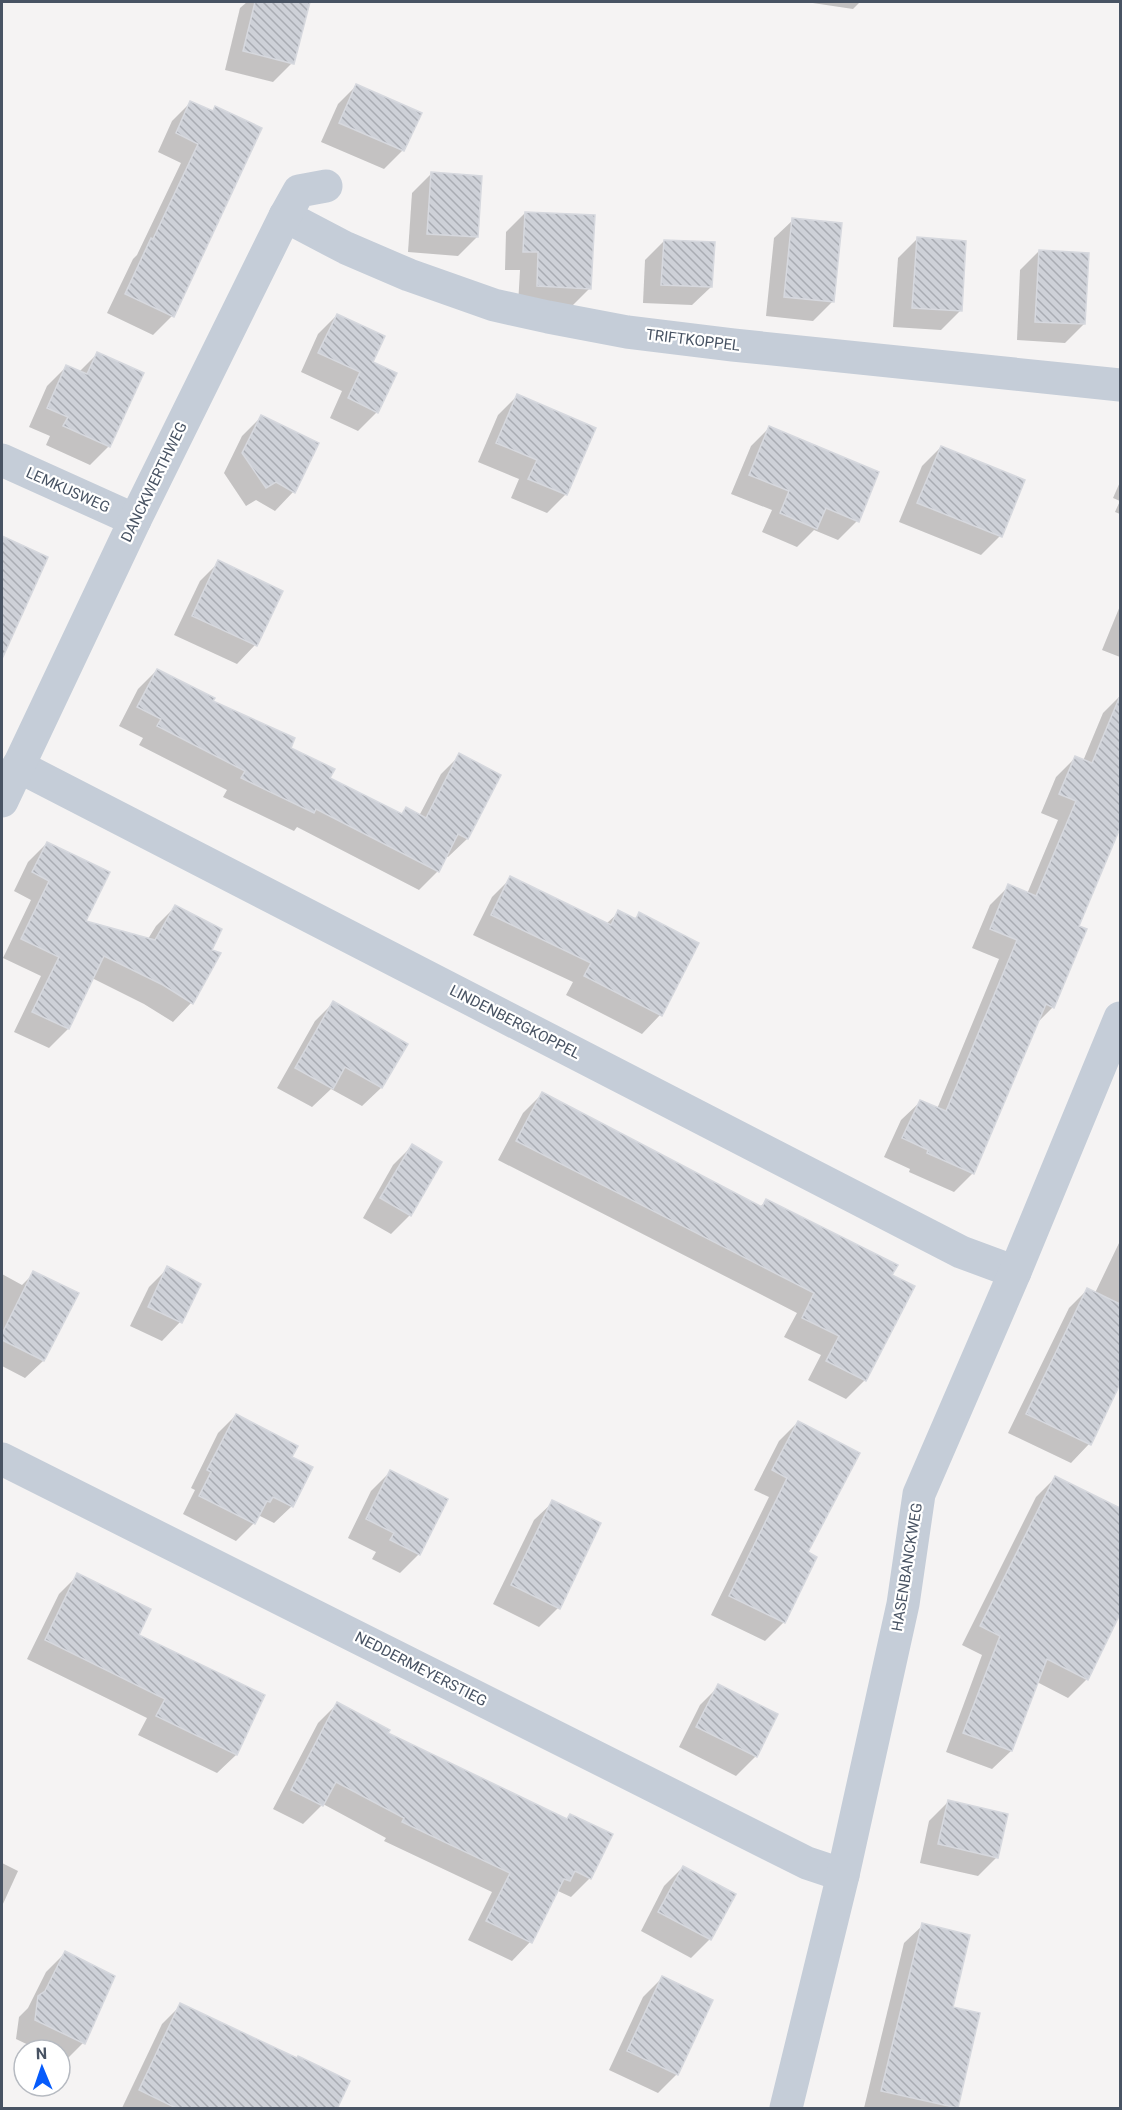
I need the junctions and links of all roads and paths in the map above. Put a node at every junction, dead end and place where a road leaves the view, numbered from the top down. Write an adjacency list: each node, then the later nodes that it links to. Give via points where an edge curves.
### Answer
1 (326, 186): 2 (street, DANCKWERTHWEG, via 300,191)
2 (285, 216): 3 (street, TRIFTKOPPEL, via 409,275 494,305 548,317 627,332 733,345); 5 (street, DANCKWERTHWEG)
3 (1120, 385)
4 (2, 460): 5 (street, LEMKUSWEG)
5 (135, 520): 6 (street, DANCKWERTHWEG)
6 (18, 766): 7 (street, DANCKWERTHWEG); 9 (street, LINDENBERGKOPPEL, via 961,1252)
7 (2, 801)
8 (1120, 1018): 9 (street, HASENBANCKWEG)
9 (1015, 1272): 11 (street, HASENBANCKWEG, via 919,1494 903,1604)
10 (2, 1459): 11 (street, NEDDERMEYERSTIEG, via 807,1863)
11 (843, 1875): 12 (street, HASENBANCKWEG)
12 (786, 2109)

